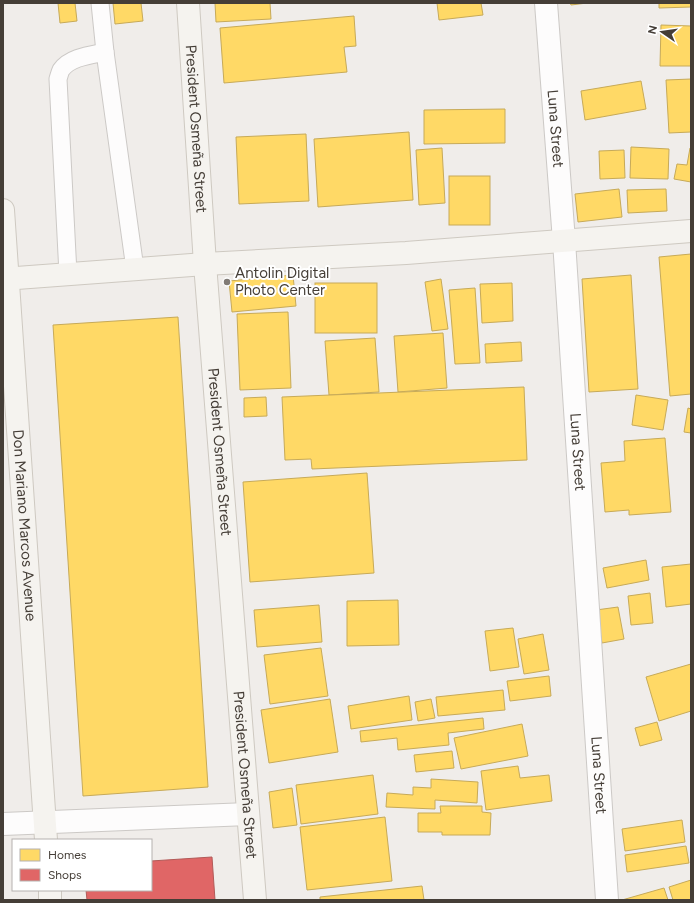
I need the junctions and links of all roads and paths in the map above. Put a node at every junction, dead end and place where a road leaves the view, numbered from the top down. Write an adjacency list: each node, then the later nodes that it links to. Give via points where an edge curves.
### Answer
1 (100, 3): 4 (lane)
2 (188, 3): 8 (main road, President Osmeña Street)
3 (546, 3): 7 (street, Luna Street)
4 (104, 52): 9 (lane); 10 (lane, via 72,62 62,70 58,79)
5 (3, 210): 11 (main road, Don Mariano Marcos Avenue)
6 (691, 231): 7 (main road)
7 (564, 241): 8 (main road, via 398,254); 16 (street, Luna Street)
8 (205, 264): 9 (main road); 12 (main road, President Osmeña Street)
9 (135, 269): 10 (main road)
10 (68, 274): 11 (main road)
11 (6, 278): 14 (main road, Don Mariano Marcos Avenue)
12 (248, 814): 14 (street); 15 (main road, President Osmeña Street)
13 (3, 824): 14 (street)
14 (46, 831)
15 (255, 900)
16 (607, 900)

